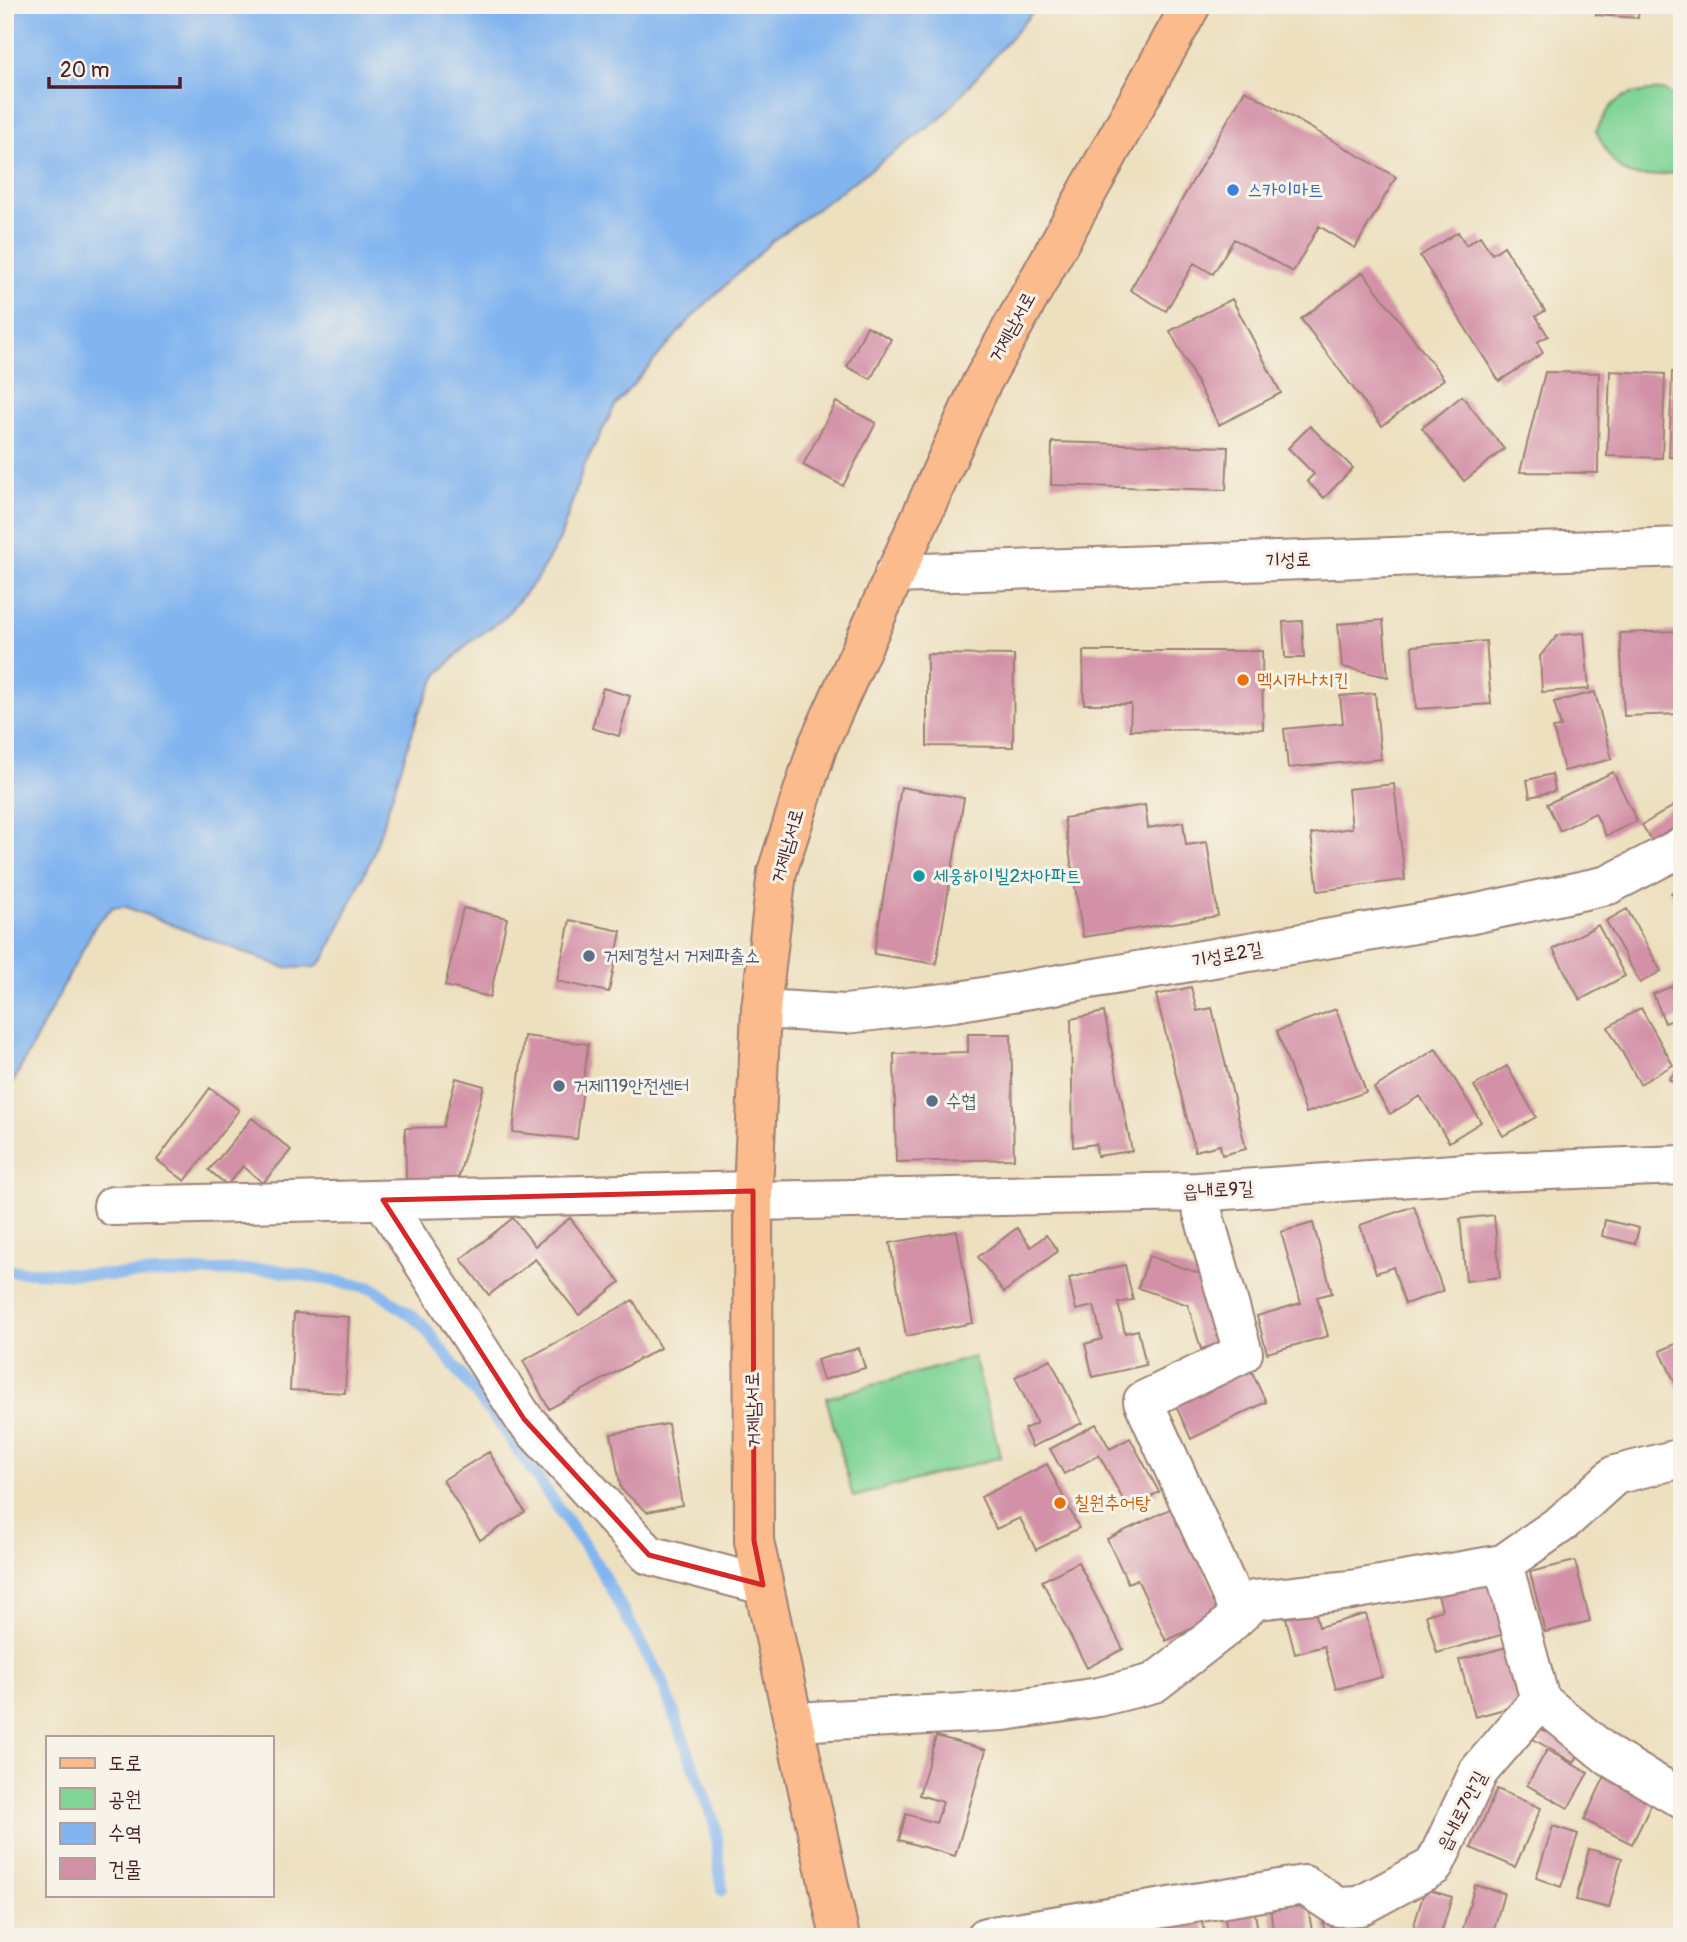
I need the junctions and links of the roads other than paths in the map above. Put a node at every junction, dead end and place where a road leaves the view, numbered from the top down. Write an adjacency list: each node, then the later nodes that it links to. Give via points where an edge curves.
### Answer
1 (1191, 5): 3 (main road, 거제남서로, via 981,384)
2 (1682, 547): 3 (street, 기성로)
3 (894, 574): 5 (main road, 거제남서로, via 818,745 777,872)
4 (1682, 847): 5 (street, 기성로2길, via 1608,885 1473,914 954,1002 845,1014)
5 (761, 1009): 8 (main road, 거제남서로)
6 (1682, 1165): 7 (street, 읍내로9길, via 1468,1173)
7 (1197, 1192): 8 (street, 읍내로9길); 14 (street, via 1243,1353 1143,1401)
8 (753, 1196): 9 (street, 읍내로9길); 13 (main road, 거제남서로, via 754,1541)
9 (383, 1200): 10 (street, 읍내로9길); 13 (street, via 524,1419 649,1555)
10 (113, 1206)
11 (1682, 1458): 12 (street, via 1615,1475 1562,1523)
12 (1503, 1564): 14 (street, via 1364,1588 1255,1600); 15 (street)
13 (763, 1585): 16 (main road, 거제남서로)
14 (1240, 1614): 16 (street, via 1154,1683 1099,1697 1004,1711)
15 (1540, 1700): 17 (street, via 1610,1757); 19 (street, 읍내로7안길, via 1479,1771 1434,1866 1360,1906 1338,1907 1304,1885)
16 (793, 1722): 18 (main road, 거제남서로)
17 (1682, 1799)
18 (839, 1937)
19 (986, 1937)

